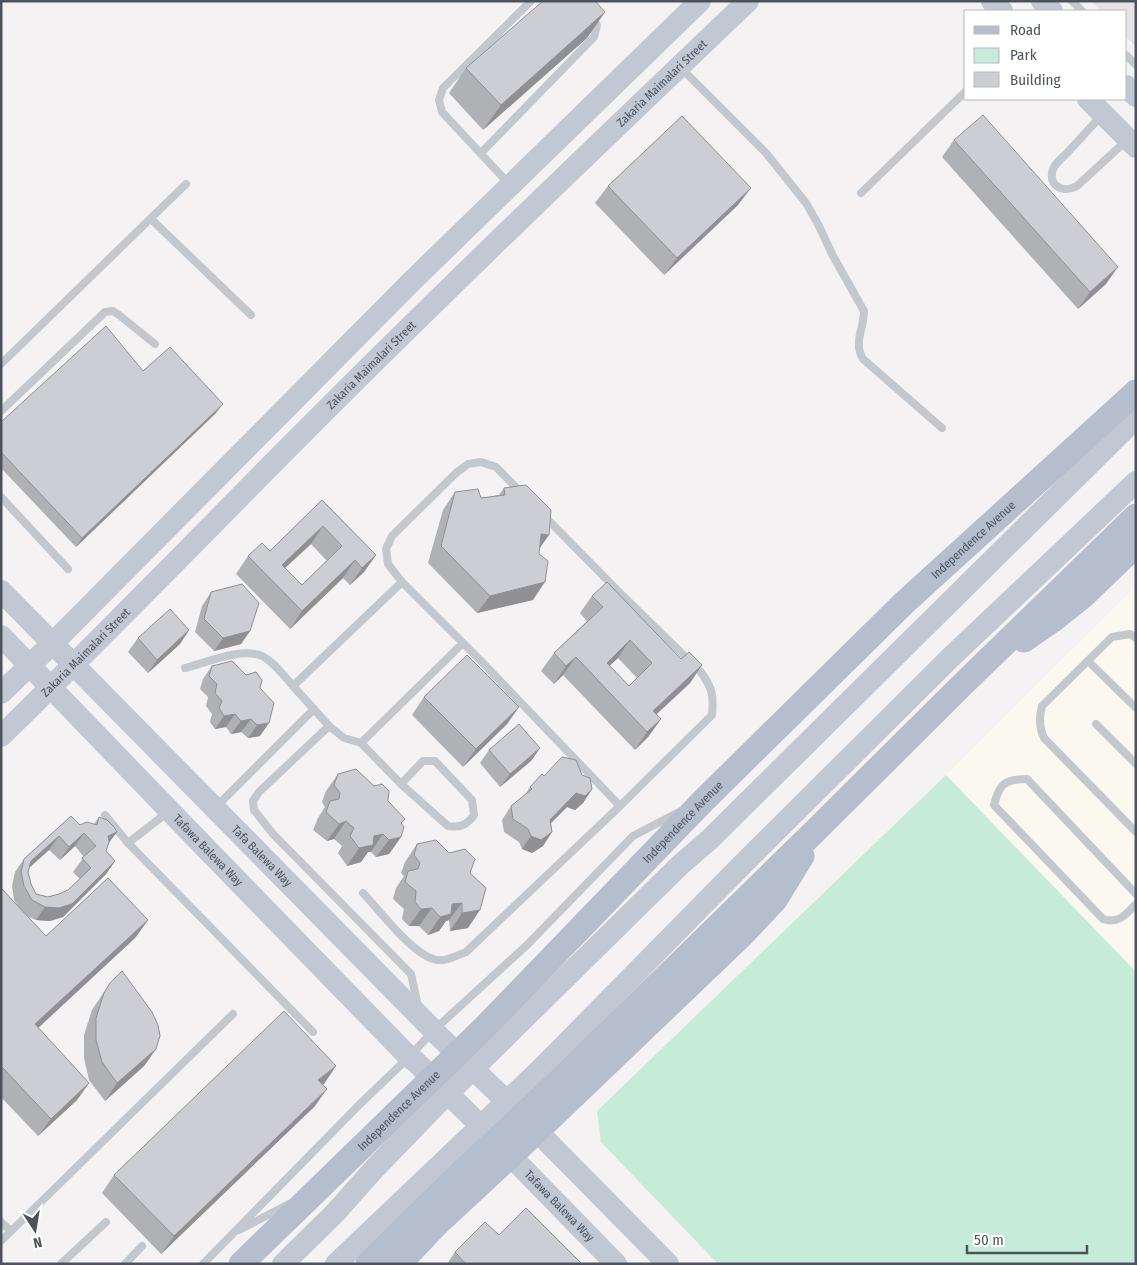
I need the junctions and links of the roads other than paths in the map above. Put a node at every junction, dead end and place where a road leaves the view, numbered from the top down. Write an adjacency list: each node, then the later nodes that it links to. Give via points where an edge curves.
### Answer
1 (531, 1): 19 (lane, via 443,88 439,100 442,112)
2 (700, 1): 21 (main road)
3 (748, 1): 13 (main road, Zakaria Maimalari Street)
4 (992, 1): 7 (main road)
5 (1042, 1): 8 (main road)
6 (1072, 1): 9 (lane)
7 (1001, 10)
8 (1051, 10)
9 (1081, 10)
10 (585, 12): 19 (lane, via 597,25 594,37)
11 (1127, 56): 12 (lane)
12 (1136, 65)
13 (680, 67): 25 (main road, Zakaria Maimalari Street); 32 (lane, via 766,153 806,203 864,311 858,336 863,359)
14 (1127, 87): 16 (main road)
15 (964, 92): 22 (lane)
16 (1136, 96)
17 (1096, 106): 18 (main road); 18 (lane, via 1055,166 1052,178 1056,186 1062,190 1077,186)
18 (1132, 144)
19 (481, 153): 21 (lane)
20 (186, 184): 23 (lane)
21 (510, 185): 24 (main road)
22 (861, 193)
23 (151, 219): 26 (lane); 28 (lane)
24 (448, 246): 25 (main road); 42 (main road)
25 (472, 267): 46 (main road, Zakaria Maimalari Street)
26 (251, 315)
27 (155, 344): 30 (lane, via 120,315 113,311 105,312)
28 (1, 364)
29 (1136, 392): 60 (main road, Independence Avenue, via 904,603)
30 (1, 411)
31 (1136, 418): 88 (main road, Independence Avenue, via 442,1099)
32 (942, 428)
33 (1136, 482): 89 (main road, via 950,658 541,1069)
34 (1, 497): 37 (lane)
35 (1136, 516): 47 (main road)
36 (1136, 545): 47 (main road, via 1053,620)
37 (68, 569)
38 (402, 582): 43 (lane); 49 (lane); 61 (lane, via 388,564 386,549 392,536 468,464 488,464 496,467 700,671 709,683 714,699 712,715)
39 (1, 591): 42 (main road, Tafa Balewa Way)
40 (1, 636): 45 (main road, Tafawa Balewa Way)
41 (1136, 638): 44 (lane, via 1130,634 1112,637)
42 (53, 643): 45 (main road); 46 (main road, Tafa Balewa Way)
43 (463, 643): 57 (lane); 61 (lane)
44 (1088, 661): 52 (lane); 65 (lane, via 1042,706 1040,728 1044,738)
45 (30, 666): 50 (main road, Tafawa Balewa Way); 51 (main road)
46 (74, 666): 50 (main road, Zakaria Maimalari Street); 62 (main road, Tafa Balewa Way)
47 (980, 667): 67 (main road, via 813,833 797,866)
48 (185, 668): 49 (lane, via 242,653 253,654 270,662)
49 (294, 686): 53 (lane)
50 (51, 687): 56 (main road, Zakaria Maimalari Street); 63 (main road, Tafawa Balewa Way)
51 (1, 693)
52 (1136, 708)
53 (314, 709): 55 (lane); 62 (lane)
54 (1096, 724): 58 (lane)
55 (329, 726): 57 (lane, via 344,738); 72 (lane, via 259,792 253,801 254,810 273,834 411,974)
56 (1, 736)
57 (361, 743): 59 (lane)
58 (1136, 764)
59 (401, 784): 59 (lane, via 448,826 464,826 474,814 472,800 435,761 423,761)
60 (705, 798): 72 (lane, via 633,836 527,945); 77 (main road, Independence Avenue, via 484,1028)
61 (620, 806): 68 (lane, via 466,952 450,959 434,960 417,950)
62 (215, 808): 72 (main road, Tafa Balewa Way)
63 (170, 811): 66 (lane); 74 (main road, Tafawa Balewa Way)
64 (105, 815): 66 (lane)
65 (1136, 832)
66 (128, 843): 73 (lane)
67 (768, 892): 75 (main road, via 742,935); 90 (main road, via 464,1170)
68 (363, 893)
69 (1136, 894): 70 (lane, via 1027,779 1003,784 994,805 1103,919 1110,922 1122,918)
70 (1136, 904)
71 (233, 1014): 80 (lane)
72 (432, 1029): 74 (lane); 75 (main road, Tafa Balewa Way)
73 (313, 1032)
74 (413, 1060): 76 (main road); 81 (lane, via 360,1104)
75 (531, 1126): 76 (main road); 93 (main road, Tafa Balewa Way)
76 (507, 1151): 91 (main road); 92 (main road, Tafawa Balewa Way)
77 (319, 1188): 81 (lane); 87 (main road, Independence Avenue)
78 (1, 1222): 80 (lane)
79 (106, 1222): 84 (lane)
80 (11, 1231): 82 (lane)
81 (233, 1233): 86 (lane)
82 (1, 1241)
83 (142, 1246): 85 (lane)
84 (61, 1264)
85 (124, 1264)
86 (203, 1264)
87 (241, 1264)
88 (283, 1264)
89 (336, 1264)
90 (368, 1264)
91 (399, 1264)
92 (616, 1264)
93 (668, 1264)

